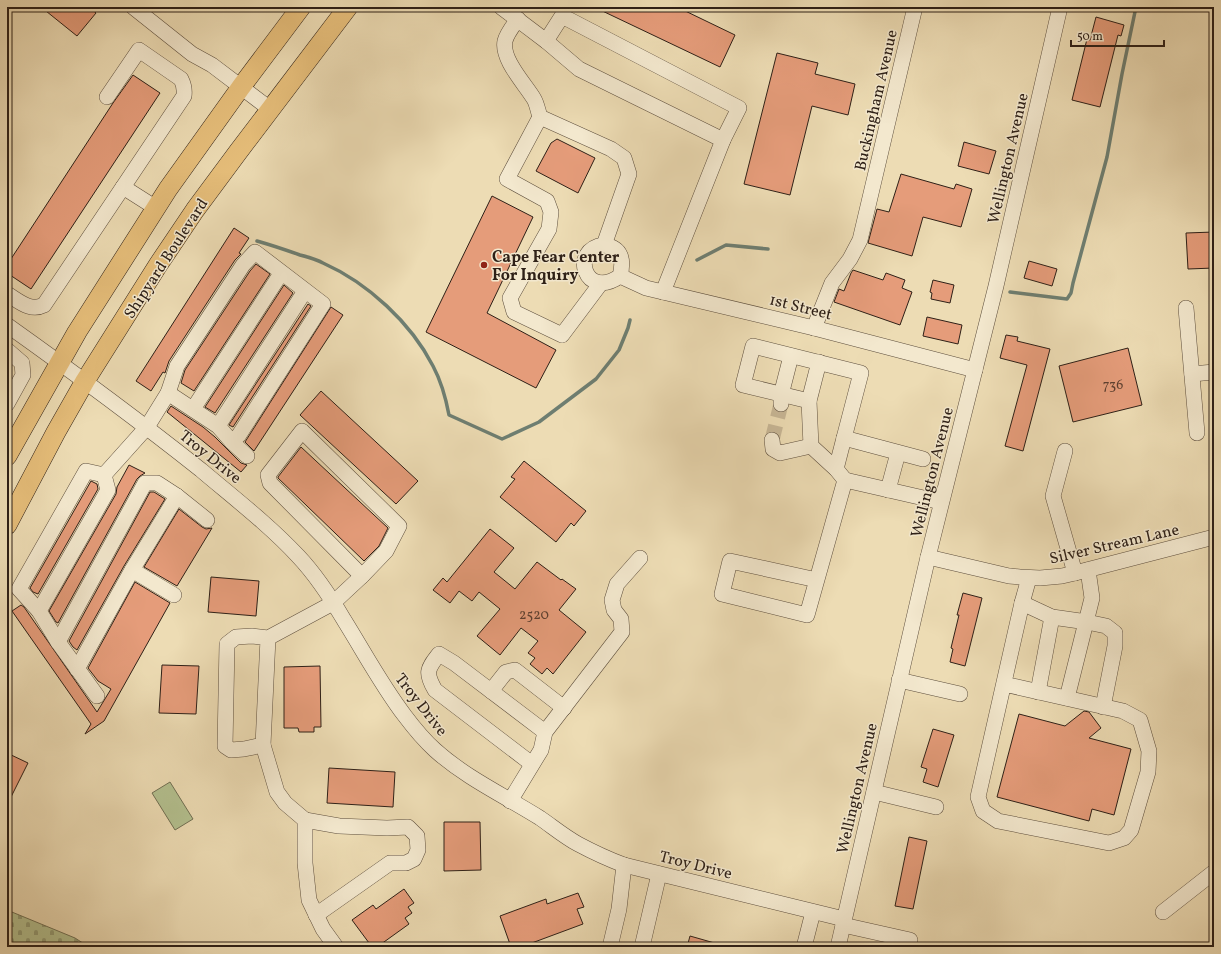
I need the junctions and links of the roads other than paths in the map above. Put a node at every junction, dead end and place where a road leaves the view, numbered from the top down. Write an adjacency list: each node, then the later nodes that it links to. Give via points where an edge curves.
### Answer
1 (301, 7): 9 (main road, Shipyard Boulevard)
2 (348, 7): 11 (main road, Shipyard Boulevard)
3 (501, 7): 7 (street)
4 (915, 7): 25 (street, Buckingham Avenue, via 860,240 832,283)
5 (1060, 7): 31 (street, Wellington Avenue)
6 (143, 10): 9 (street, via 192,54 212,65)
7 (518, 19): 8 (street); 12 (street, via 504,43 506,54 509,64 535,101)
8 (546, 41): 13 (street, via 579,69); 13 (street, via 562,16 738,108)
9 (241, 87): 11 (street); 15 (main road, Shipyard Boulevard)
10 (107, 98): 14 (street, via 139,50 176,75 184,84 184,96)
11 (270, 109): 34 (main road, Shipyard Boulevard, via 195,210)
12 (540, 117): 16 (street, via 611,149 624,158 629,174); 19 (street, via 508,179 547,201 551,212 549,229 510,298 514,312 562,335)
13 (724, 140): 21 (street)
14 (123, 187): 15 (street); 22 (street, via 44,305 39,308 29,307)
15 (156, 208): 29 (main road, Shipyard Boulevard)
16 (604, 245): 18 (street, via 615,249 622,258); 19 (street, via 593,248 588,253 584,266 589,278)
17 (283, 275): 20 (street); 35 (street, via 255,252 251,256 177,366); 39 (street, via 278,278)
18 (620, 276): 19 (street, via 608,283); 21 (street, 1st Street, via 646,288)
19 (601, 283)
20 (305, 291): 40 (street); 45 (street, via 323,304)
21 (663, 292): 25 (street, 1st Street)
22 (7, 294)
23 (1186, 308): 33 (street)
24 (7, 325): 26 (street, Troy Drive)
25 (814, 328): 31 (street, 1st Street)
26 (23, 336): 27 (street); 29 (street, Troy Drive)
27 (9, 351): 38 (street, via 22,363 23,376)
28 (791, 356): 30 (street); 36 (street); 36 (street, via 753,346 743,385)
29 (60, 362): 34 (street, Troy Drive); 46 (main road, Shipyard Boulevard)
30 (819, 362): 37 (street); 43 (street, via 861,373)
31 (975, 370): 56 (street, Wellington Avenue)
32 (1214, 372): 33 (street)
33 (1192, 374): 42 (street)
34 (85, 381): 41 (street, Troy Drive); 58 (main road, Shipyard Boulevard)
35 (168, 393): 39 (street); 41 (street)
36 (781, 400): 37 (street)
37 (809, 401): 47 (street)
38 (7, 404)
39 (193, 409): 40 (street)
40 (218, 426): 45 (street)
41 (147, 427): 52 (street); 68 (street, Troy Drive, via 273,530 300,558)
42 (1197, 433)
43 (844, 438): 49 (street); 53 (street)
44 (772, 440): 47 (street, via 773,449 780,453)
45 (232, 442): 50 (street)
46 (10, 444)
47 (811, 446): 53 (street)
48 (1065, 451): 63 (street, via 1053,496)
49 (898, 453): 51 (street); 54 (street)
50 (247, 456)
51 (923, 459)
52 (104, 475): 70 (street, via 108,490); 70 (street, via 86,470 19,589)
53 (841, 475): 54 (street); 66 (street)
54 (888, 490): 56 (street)
55 (177, 496): 57 (street); 62 (street); 74 (street, via 157,483 145,483)
56 (941, 502): 60 (street, Wellington Avenue)
57 (206, 520)
58 (7, 525)
59 (1214, 537): 63 (street, Silver Stream Lane)
60 (928, 557): 65 (street, Silver Stream Lane, via 1009,576); 76 (street, Wellington Avenue)
61 (640, 558): 84 (street, via 617,584 612,600 614,610 621,619 622,632)
62 (132, 570): 67 (street); 75 (street)
63 (1082, 572): 65 (street, Silver Stream Lane, via 1050,578); 72 (street, via 1092,598)
64 (362, 576): 64 (street, via 386,551 399,526 302,431 268,475 270,482); 68 (street)
65 (1029, 578): 69 (street)
66 (817, 580): 66 (street, via 807,615 722,594 730,561)
67 (174, 595)
68 (333, 602): 73 (street); 89 (street, Troy Drive, via 388,691 420,735 454,765)
69 (1022, 603): 71 (street); 77 (street)
70 (39, 611): 74 (street)
71 (1052, 617): 72 (street); 79 (street)
72 (1086, 622): 82 (street); 83 (street, via 1106,626 1115,633 1115,646)
73 (268, 638): 86 (street); 86 (street, via 236,637 227,644 225,746 231,750)
74 (58, 642): 75 (street)
75 (77, 669): 81 (street)
76 (900, 680): 80 (street); 88 (street, Wellington Avenue)
77 (1004, 684): 79 (street); 83 (street, via 978,798 983,811 998,821 1109,843 1124,838 1131,830 1148,772 1149,751 1140,720)
78 (491, 691): 84 (street, via 506,672 515,670); 85 (street); 87 (street, via 439,654 429,666 428,679 435,690)
79 (1038, 692): 82 (street)
80 (960, 694)
81 (97, 696)
82 (1067, 698): 83 (street)
83 (1103, 707)
84 (564, 708): 85 (street)
85 (545, 732): 87 (street, via 541,750)
86 (263, 745): 91 (street, via 277,792 285,803)
87 (532, 764): 89 (street)
88 (874, 792): 90 (street); 98 (street, Wellington Avenue)
89 (510, 801): 92 (street, Troy Drive, via 577,843)
90 (936, 806)
91 (305, 820): 97 (street, via 310,900); 97 (street, via 339,826 408,827 417,836 418,850 414,859 406,863 390,863)
92 (624, 865): 94 (street, Troy Drive); 101 (street, via 619,909)
93 (1214, 872): 96 (street)
94 (659, 874): 95 (street, Troy Drive); 102 (street)
95 (813, 912): 98 (street, Troy Drive); 103 (street)
96 (1163, 912)
97 (316, 914): 100 (street)
98 (844, 922): 99 (street, Troy Drive); 104 (street, Wellington Avenue)
99 (910, 940)
100 (336, 947)
101 (610, 947)
102 (642, 947)
103 (804, 947)
104 (838, 947)

